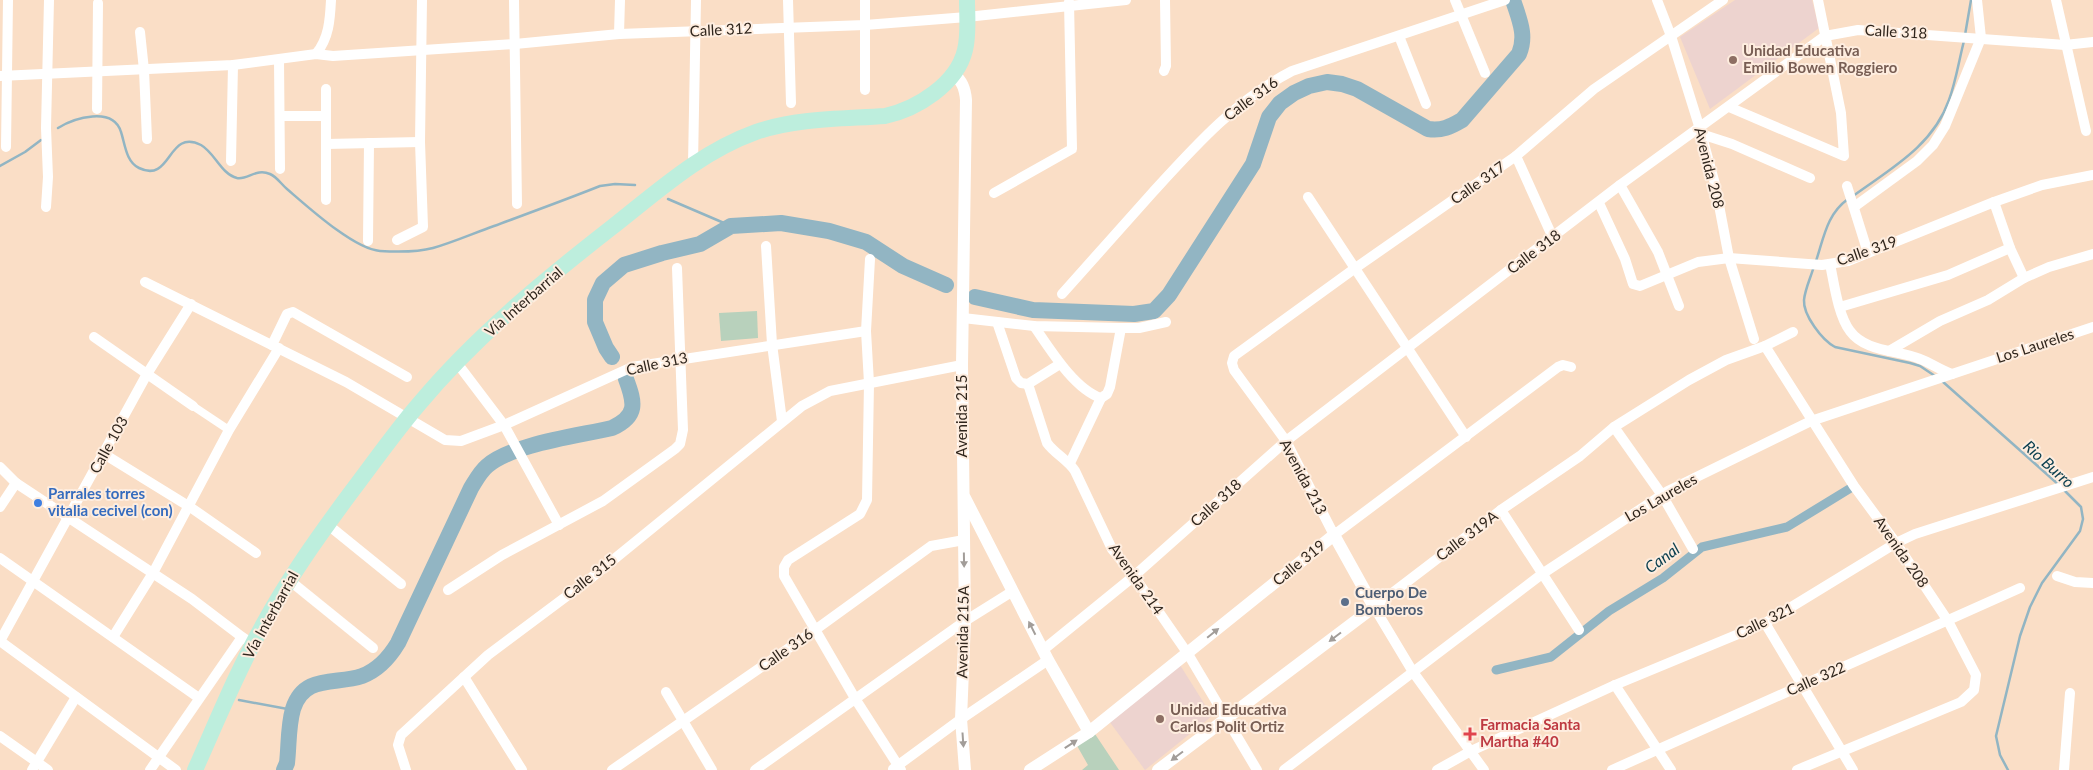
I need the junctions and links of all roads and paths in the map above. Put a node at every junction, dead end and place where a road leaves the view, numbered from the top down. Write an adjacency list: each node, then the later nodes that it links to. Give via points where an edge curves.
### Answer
1 (8, 0): 46 (street)
2 (49, 0): 43 (street)
3 (331, 0): 37 (street, via 326,38)
4 (422, 0): 36 (street)
5 (514, 0): 34 (street)
6 (620, 0): 28 (street)
7 (696, 0): 27 (street)
8 (788, 0): 25 (street)
9 (865, 0): 24 (street)
10 (967, 0): 23 (main road, Vía Interbarrial)
11 (1126, 0): 21 (street, Calle 312)
12 (1165, 0): 42 (street)
13 (1455, 0): 22 (street)
14 (1504, 0): 22 (street, Calle 316)
15 (1657, 0): 30 (street, Avenida 208)
16 (1723, 0): 30 (street, Calle 317)
17 (1818, 0): 31 (street)
18 (1977, 0): 32 (street)
19 (2056, 0): 35 (street)
20 (98, 3): 40 (street)
21 (1069, 4): 23 (street, Calle 312); 70 (street, via 1072,149)
22 (1461, 16): 29 (street, Calle 316); 45 (street)
23 (967, 17): 24 (street, Calle 312); 44 (main road, Vía Interbarrial, via 965,51)
24 (865, 25): 25 (street, Calle 312); 48 (street)
25 (787, 26): 27 (street, Calle 312); 49 (street)
26 (140, 32): 41 (street)
27 (695, 32): 28 (street, Calle 312); 64 (street)
28 (619, 34): 34 (street, Calle 312)
29 (1399, 36): 50 (street); 93 (street, Calle 316, via 1292,70 1232,110 1199,142)
30 (1671, 36): 56 (street, Avenida 208); 62 (street, Calle 317, via 1594,89)
31 (1825, 36): 32 (street, Calle 318, via 1858,30); 51 (street, Calle 318); 51 (street, via 1841,113 1844,156)
32 (1978, 38): 35 (street, Calle 318); 76 (street, via 1945,126 1933,144 1917,161)
33 (2093, 42): 35 (street, Calle 318)
34 (515, 44): 36 (street, Calle 312); 75 (street)
35 (2065, 44): 55 (street)
36 (423, 49): 37 (street, Calle 312, via 333,56); 58 (street)
37 (316, 54): 38 (street, Calle 312)
38 (280, 60): 39 (street, Calle 312); 53 (street)
39 (233, 65): 41 (street, Calle 312); 63 (street)
40 (98, 70): 41 (street, Calle 312); 43 (street, Calle 312); 52 (street)
41 (144, 70): 57 (street)
42 (1164, 71)
43 (48, 73): 46 (street, Calle 312); 77 (street)
44 (954, 73): 64 (main road, Vía Interbarrial, via 928,97 901,112 780,126 730,143); 97 (street, Avenida 215, via 961,80 966,100)
45 (1485, 73)
46 (4, 76): 61 (street)
47 (326, 89): 54 (street)
48 (865, 90)
49 (791, 103)
50 (1426, 104)
51 (1729, 107): 56 (street, Calle 318)
52 (97, 108)
53 (281, 116): 54 (street); 65 (street)
54 (326, 116): 60 (street)
55 (2086, 131)
56 (1700, 132): 66 (street); 68 (street, Calle 318); 85 (street, Avenida 208, via 1715,184)
57 (147, 139)
58 (420, 142): 59 (street); 79 (street, via 423,226)
59 (369, 143): 60 (street); 80 (street)
60 (326, 144): 72 (street)
61 (6, 147)
62 (1516, 156): 78 (street); 89 (street, Calle 317)
63 (230, 161)
64 (693, 164): 113 (main road, Vía Interbarrial, via 597,239)
65 (280, 169)
66 (1810, 178)
67 (2092, 179): 73 (street, Calle 319, via 2042,185)
68 (1620, 185): 74 (street, Calle 318); 90 (street, via 1658,252)
69 (1847, 186): 76 (street)
70 (994, 194)
71 (1308, 197): 89 (street)
72 (326, 200)
73 (1994, 202): 82 (street); 83 (street, Calle 319)
74 (1599, 203): 78 (street, Calle 318); 90 (street, Calle 319, via 1634,284 1640,286)
75 (517, 204)
76 (1853, 205): 83 (street)
77 (46, 207)
78 (1553, 238): 110 (street, Calle 318)
79 (396, 240)
80 (368, 241)
81 (766, 246): 107 (street)
82 (2010, 248): 91 (street); 96 (street, via 1948,275)
83 (1868, 253): 87 (street, Calle 319)
84 (2093, 254): 91 (street)
85 (1729, 258): 87 (street, Calle 319); 90 (street, Calle 319, via 1698,262); 106 (street, Avenida 208)
86 (870, 259): 103 (street)
87 (1826, 265): 96 (street)
88 (677, 268): 112 (street)
89 (1354, 268): 110 (street); 114 (street, Calle 317, via 1234,356)
90 (1666, 274): 95 (street)
91 (2024, 278): 111 (street)
92 (145, 282): 94 (street, Calle 313)
93 (1062, 294)
94 (191, 304): 109 (street, Calle 313); 118 (street, Calle 103)
95 (1678, 306)
96 (1840, 307): 111 (street, via 1849,330 1861,342)
97 (963, 318): 98 (street); 116 (street, Avenida 215)
98 (997, 322): 100 (street); 122 (street, via 1016,378)
99 (1166, 322): 102 (street, via 1140,328)
100 (1034, 326): 102 (street); 115 (street)
101 (2093, 327): 119 (street, Los Laureles)
102 (1121, 328): 123 (street, via 1110,387)
103 (866, 330): 107 (street, Calle 313); 121 (street)
104 (1793, 332): 108 (street, Calle 319A)
105 (94, 338): 118 (street)
106 (1754, 339)
107 (772, 344): 112 (street, Calle 313); 126 (street)
108 (1765, 346): 127 (street, Avenida 208); 129 (street, Calle 319A, via 1726,360)
109 (276, 347): 120 (street, via 287,314 293,312); 125 (street, Calle 313, via 346,382); 130 (street)
110 (1406, 347): 131 (street); 132 (street, Calle 318)
111 (1889, 351): 119 (street, via 1919,358)
112 (680, 358): 128 (street, Calle 313, via 632,367); 145 (street, via 683,430 680,444 603,500)
113 (457, 363): 125 (main road, Vía Interbarrial); 128 (street)
114 (1232, 363): 132 (street, Avenida 213)
115 (1060, 364): 122 (street); 123 (street, via 1092,395)
116 (962, 365): 121 (street, Calle 315); 138 (street, Avenida 215)
117 (1571, 367): 131 (street, Calle 319, via 1558,367)
118 (148, 374): 124 (street); 133 (street, Calle 103)
119 (1948, 375): 127 (street, Los Laureles)
120 (407, 377)
121 (869, 383): 126 (street, Calle 315, via 822,395); 167 (street, via 867,500 860,514 788,560 784,567 784,576)
122 (1028, 384): 134 (street, Avenida 214, via 1048,443 1053,451)
123 (1101, 398): 134 (street)
124 (193, 406): 130 (street)
125 (407, 418): 128 (street, Calle 313, via 453,442); 144 (main road, Vía Interbarrial)
126 (782, 421): 176 (street, Calle 315, via 591,578 488,655)
127 (1812, 421): 139 (street, Los Laureles); 148 (street, Avenida 208, via 1855,488)
128 (504, 425): 145 (street)
129 (1614, 427): 139 (street); 142 (street, Calle 319A, via 1580,456)
130 (230, 430): 140 (street)
131 (1466, 437): 146 (street, Calle 319)
132 (1286, 441): 146 (street, Avenida 213); 154 (street, Calle 318)
133 (104, 454): 140 (street); 143 (street, Calle 103)
134 (1070, 463): 154 (street, Avenida 214, via 1112,549)
135 (0, 467): 137 (street)
136 (2093, 477): 148 (street, Calle 321, via 1938,525)
137 (16, 483): 141 (street); 143 (street)
138 (962, 494): 147 (street, Avenida 215A); 162 (street, Avenida 215)
139 (1662, 495): 149 (street); 153 (street, Los Laureles)
140 (190, 507): 150 (street); 152 (street)
141 (0, 508)
142 (1501, 510): 153 (street); 163 (street, Calle 319A)
143 (68, 518): 152 (street); 156 (street, Calle 103)
144 (327, 524): 157 (main road, Vía Interbarrial); 159 (street)
145 (559, 526): 161 (street, via 502,555)
146 (1334, 535): 163 (street, Avenida 213); 173 (street, Calle 319, one-way to 146)
147 (964, 540): 164 (street, Avenida 215A, one-way to 164); 167 (street, Calle 316, via 931,546)
148 (1896, 543): 165 (street, Avenida 208); 166 (street, Calle 321)
149 (1693, 549)
150 (256, 553)
151 (0, 558): 156 (street)
152 (153, 573): 169 (street); 171 (street)
153 (1542, 574): 168 (street); 175 (street, Los Laureles)
154 (1134, 576): 173 (street, Avenida 214); 174 (street, Calle 318)
155 (2057, 576): 158 (street, via 2074,582)
156 (33, 580): 169 (street); 170 (street, Calle 103)
157 (289, 580): 171 (main road, Vía Interbarrial); 172 (street)
158 (2093, 583)
159 (401, 584)
160 (2020, 588): 165 (street, Calle 322)
161 (448, 590)
162 (1013, 591): 164 (street); 174 (street, Avenida 215, one-way to 162)
163 (1374, 607): 175 (street, Avenida 213); 184 (street, Calle 319A, one-way to 184)
164 (965, 621): 183 (street); 185 (street, Avenida 215A)
165 (1948, 621): 177 (street, Calle 322); 190 (street, Avenida 208, via 1973,667 1976,675 1974,690 1961,702)
166 (1765, 623): 177 (street); 178 (street, Calle 321)
167 (815, 630): 183 (street); 186 (street, Calle 316)
168 (1579, 630)
169 (113, 637): 182 (street)
170 (0, 641): 181 (street)
171 (247, 641): 182 (street); 198 (main road, Vía Interbarrial)
172 (373, 648)
173 (1188, 654): 184 (street, Avenida 214); 187 (street, Calle 319)
174 (1046, 655): 185 (street, Calle 318); 187 (street, Avenida 215)
175 (1414, 672): 191 (street, Avenida 213); 208 (street, Los Laureles)
176 (464, 677): 199 (street, Calle 315, via 401,735 398,745); 200 (street)
177 (1803, 684): 189 (street, Calle 322); 190 (street)
178 (1615, 685): 189 (street); 191 (street, Calle 321)
179 (666, 692): 186 (street)
180 (2070, 693): 215 (street)
181 (76, 697): 192 (street); 193 (street)
182 (199, 698): 192 (street)
183 (856, 700): 194 (street); 203 (street)
184 (1228, 718): 206 (street, Calle 319A, one-way to 206); 207 (street, Avenida 214)
185 (962, 719): 194 (street, Calle 318); 204 (street, Avenida 215A, one-way to 204)
186 (683, 720): 201 (street, Calle 316); 202 (street)
187 (1089, 732): 205 (street, Calle 319, one-way to 187)
188 (0, 736): 193 (street)
189 (1658, 750): 211 (street, Calle 322); 212 (street)
190 (1842, 750): 213 (street); 214 (street)
191 (1471, 751): 209 (street, Calle 321); 210 (street, Avenida 213)
192 (159, 758): 196 (street); 197 (street)
193 (34, 766): 195 (street)
194 (897, 769)
195 (48, 770)
196 (150, 770)
197 (176, 770)
198 (195, 770)
199 (406, 770)
200 (522, 770)
201 (612, 770)
202 (712, 770)
203 (756, 770)
204 (965, 770)
205 (1030, 770)
206 (1158, 770)
207 (1257, 770)
208 (1284, 770)
209 (1437, 770)
210 (1484, 770)
211 (1612, 770)
212 (1671, 770)
213 (1797, 770)
214 (1853, 770)
215 (2064, 770)

